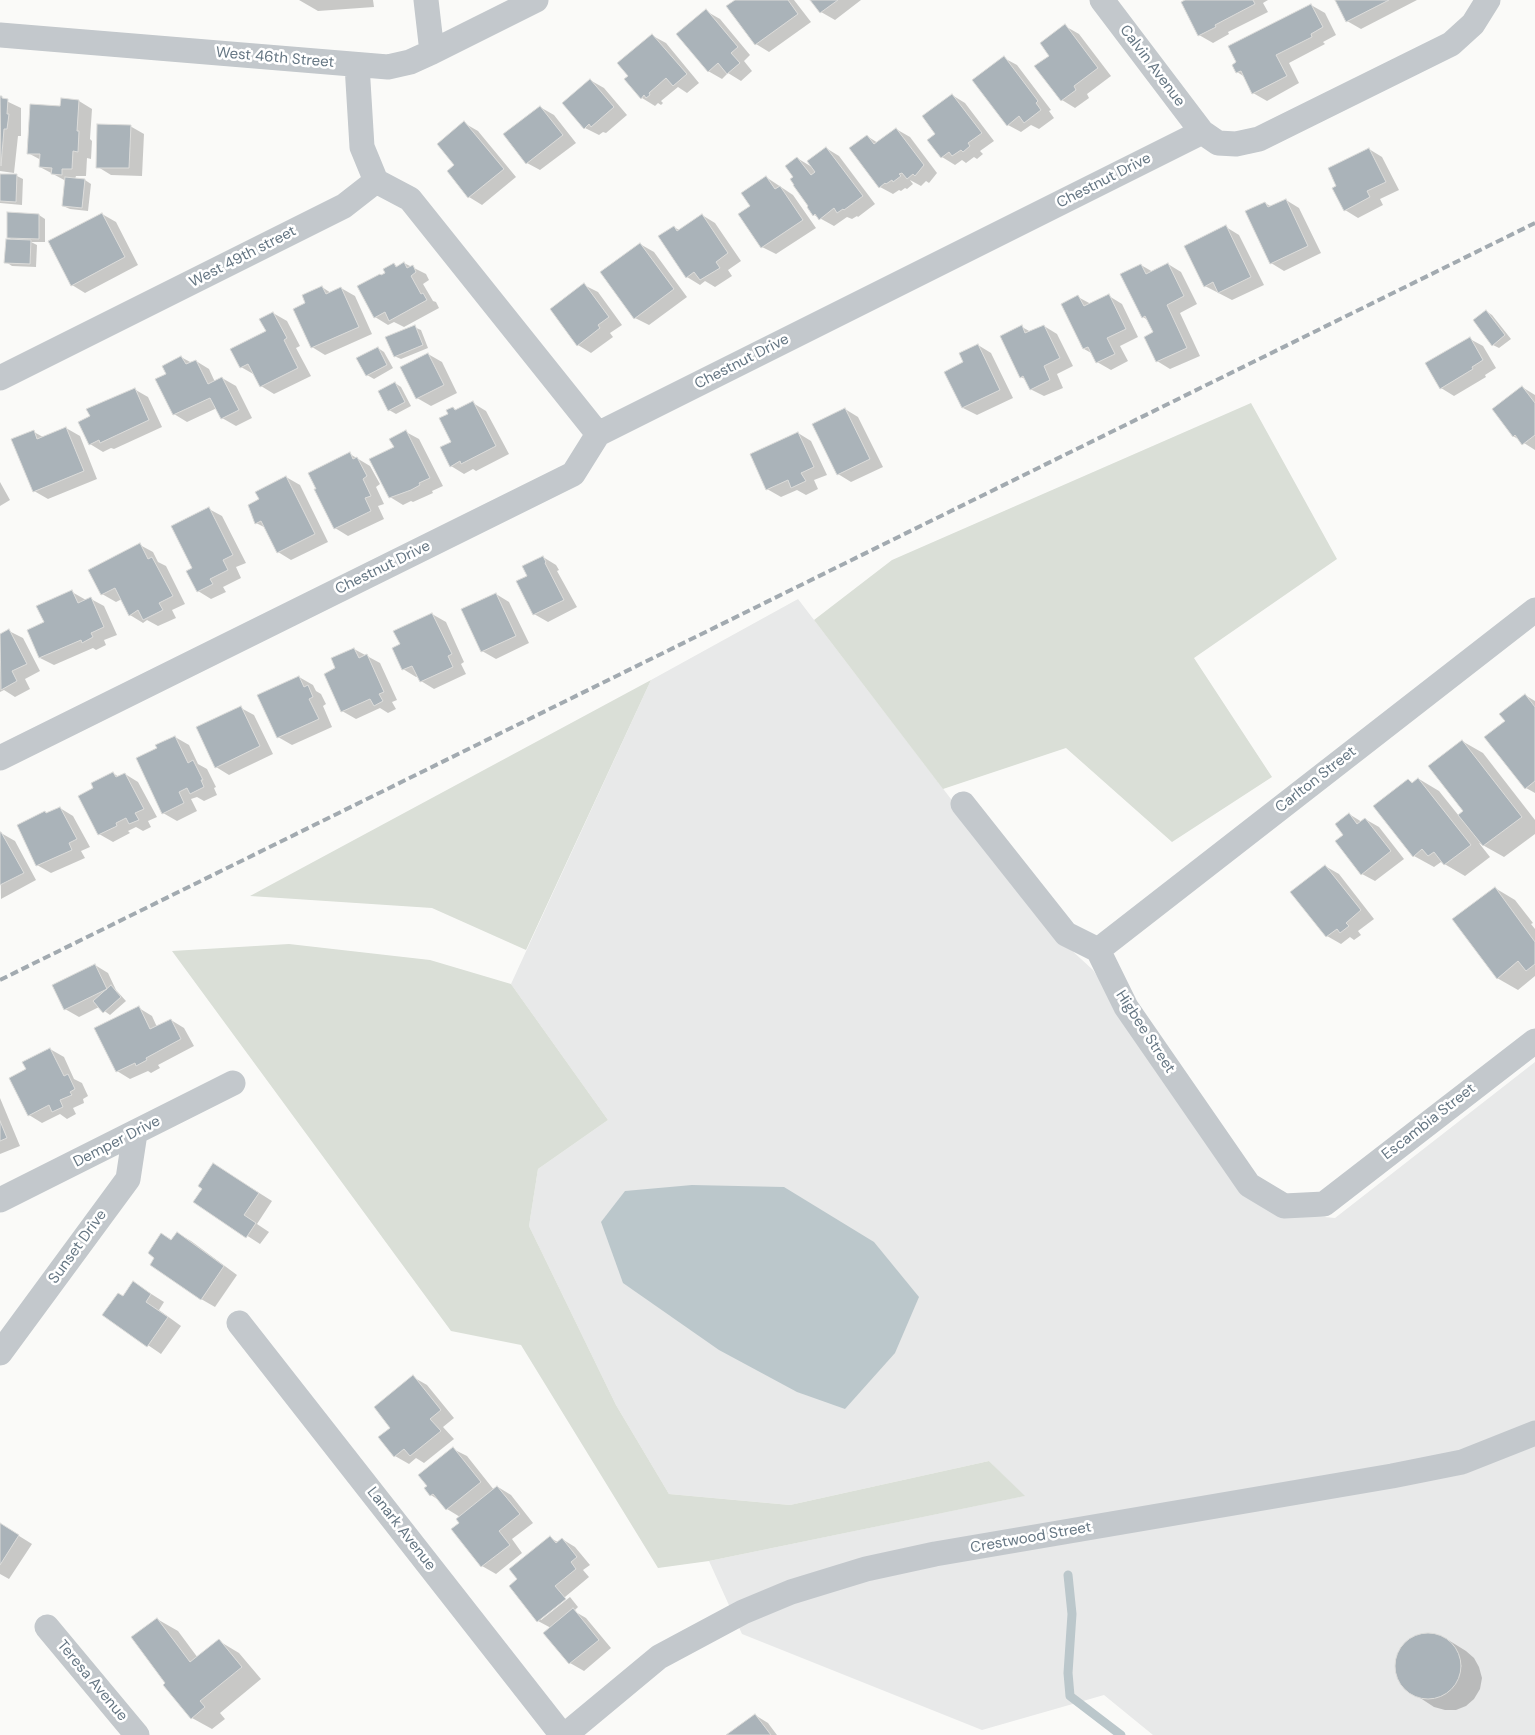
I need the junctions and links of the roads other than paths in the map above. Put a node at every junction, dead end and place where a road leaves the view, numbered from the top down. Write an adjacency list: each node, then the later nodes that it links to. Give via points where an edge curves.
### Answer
1 (426, 0): 6 (street)
2 (536, 0): 6 (street, West 46th Street)
3 (1102, 0): 8 (street, Calvin Avenue)
4 (1488, 0): 8 (street, via 1474,24 1452,44 1258,139 1236,144 1218,143)
5 (0, 35): 7 (street, West 46th Street)
6 (432, 52): 7 (street, West 46th Street, via 388,67)
7 (357, 65): 9 (street, via 362,147)
8 (1202, 132): 11 (street, Chestnut Drive)
9 (376, 181): 10 (street, West 49th street, via 344,206); 11 (street, via 410,199)
10 (0, 378)
11 (598, 434): 13 (street, Chestnut Drive, via 574,474)
12 (1535, 610): 15 (street, Carlton Street)
13 (0, 758)
14 (964, 804): 15 (street, via 1066,934)
15 (1098, 950): 20 (street, Higbee Street, via 1126,1007 1249,1185 1284,1206)
16 (1535, 1040): 20 (street, Escambia Street)
17 (233, 1083): 18 (street, Demper Drive)
18 (135, 1133): 19 (street, Demper Drive); 22 (street, Sunset Drive, via 128,1179)
19 (0, 1200)
20 (1324, 1204)
21 (239, 1323): 26 (street, Lanark Avenue)
22 (0, 1353)
23 (1535, 1433): 26 (street, Crestwood Street, via 1462,1462 935,1554 866,1569 791,1592 743,1612 659,1657)
24 (47, 1626): 25 (street, Teresa Avenue)
25 (137, 1735)
26 (563, 1735)

